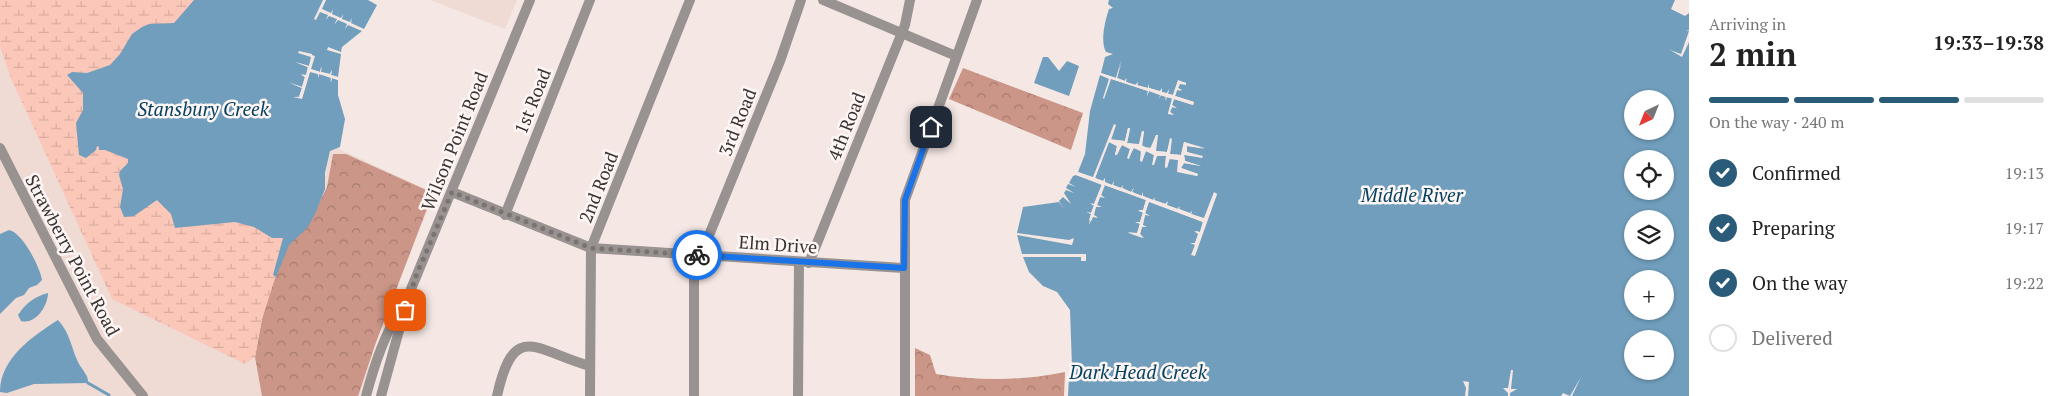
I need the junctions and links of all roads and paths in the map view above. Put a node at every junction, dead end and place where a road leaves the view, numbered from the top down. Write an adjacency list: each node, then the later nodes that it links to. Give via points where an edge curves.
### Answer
1 (530, 0): 11 (street, Wilson Point Road)
2 (590, 0): 12 (street, 1st Road)
3 (690, 0): 13 (street, 2nd Road)
4 (802, 0): 14 (street, 3rd Road, via 780,61)
5 (822, 0): 8 (street)
6 (910, 0): 8 (street, 4th Road)
7 (977, 0): 9 (street)
8 (901, 34): 9 (street); 15 (street, 4th Road)
9 (956, 56): 16 (street, via 906,193)
10 (0, 148): 19 (street, Strawberry Point Road, via 97,339)
11 (452, 192): 12 (street, Elm Drive); 17 (street, Wilson Point Road)
12 (505, 215): 13 (street, Elm Drive)
13 (591, 248): 14 (street, Elm Drive); 18 (street, 2nd Road)
14 (698, 255): 15 (street, Elm Drive); 24 (street, 3rd Road)
15 (804, 262): 16 (street, Elm Drive); 25 (street, 4th Road)
16 (904, 268): 26 (street)
17 (409, 294): 20 (street, Wilson Point Road, via 388,328); 21 (street, Wilson Point Road)
18 (590, 366): 22 (street, via 536,346 519,347 512,352); 23 (street, 2nd Road)
19 (143, 396)
20 (366, 396)
21 (381, 396)
22 (497, 396)
23 (590, 396)
24 (694, 396)
25 (798, 396)
26 (905, 396)

